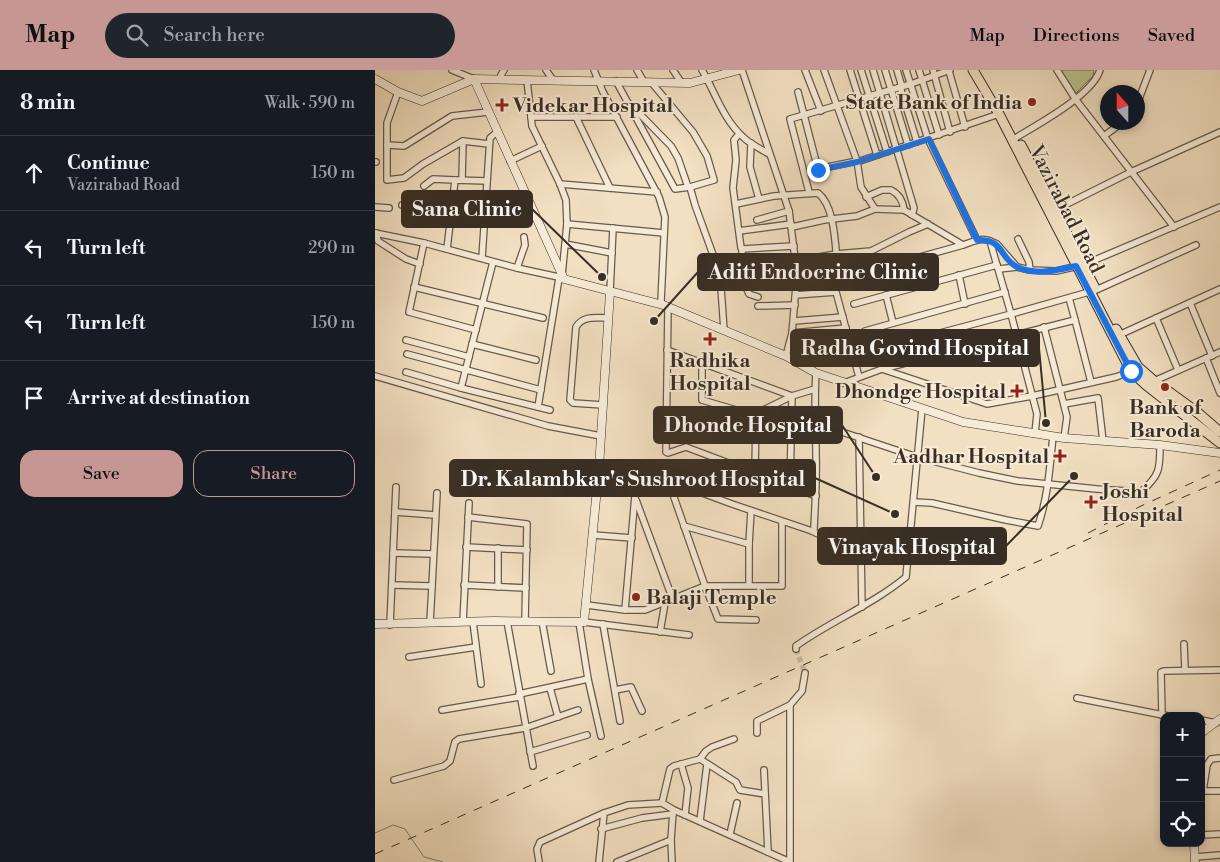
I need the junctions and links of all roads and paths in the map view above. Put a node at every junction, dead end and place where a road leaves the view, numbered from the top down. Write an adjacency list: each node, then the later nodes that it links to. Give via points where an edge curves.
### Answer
1 (453, 70): 25 (street)
2 (504, 70): 29 (street)
3 (546, 70): 31 (street)
4 (594, 70): 32 (street)
5 (637, 70): 36 (street)
6 (673, 70): 37 (street)
7 (702, 70): 27 (street)
8 (738, 70): 27 (street); 76 (street)
9 (805, 70): 50 (street)
10 (824, 70): 49 (street)
11 (850, 70): 47 (street)
12 (861, 70): 45 (street)
13 (873, 70): 44 (street)
14 (885, 70): 41 (street)
15 (897, 70): 40 (street)
16 (906, 70): 38 (street)
17 (919, 70): 33 (street)
18 (933, 70): 26 (street)
19 (950, 70): 26 (street); 57 (street)
20 (973, 70): 52 (main road, Vazirabad Road)
21 (980, 70): 65 (main road, Vazirabad Road)
22 (1057, 70): 48 (street)
23 (1100, 70): 48 (street, via 1098,77)
24 (1150, 70): 39 (street)
25 (464, 72): 28 (street)
26 (935, 77): 33 (street); 60 (street)
27 (707, 78): 37 (street); 62 (street)
28 (474, 79): 29 (street); 42 (street, via 422,101); 51 (street)
29 (500, 80): 30 (street)
30 (527, 80): 31 (street); 54 (street)
31 (553, 80): 32 (street)
32 (597, 80): 35 (street); 56 (street)
33 (922, 80): 38 (street); 63 (street)
34 (376, 81): 42 (street)
35 (616, 81): 36 (street); 46 (street)
36 (648, 82): 37 (street); 87 (street, via 693,132 707,156 714,180)
37 (681, 82)
38 (911, 84): 40 (street); 66 (street)
39 (1144, 85)
40 (901, 87): 41 (street); 68 (street)
41 (891, 90): 44 (street); 72 (street)
42 (398, 92): 71 (street, via 389,117)
43 (798, 92): 53 (street)
44 (881, 93): 45 (street); 74 (street)
45 (870, 96): 47 (street); 75 (street)
46 (626, 100): 87 (street, via 671,146); 87 (street, via 675,189)
47 (859, 100): 49 (street); 77 (street)
48 (1076, 100): 64 (street); 65 (street)
49 (837, 106): 50 (street); 79 (street)
50 (821, 111): 53 (street)
51 (488, 112): 59 (street); 71 (street, via 452,116 404,146)
52 (999, 114): 57 (street); 65 (main road, Vazirabad Road)
53 (803, 116): 80 (street); 90 (street, via 789,121)
54 (531, 117): 55 (street); 73 (street)
55 (577, 117): 56 (street); 88 (street)
56 (617, 117): 89 (street)
57 (965, 127): 60 (street)
58 (1112, 130): 64 (street)
59 (497, 132): 70 (street, via 490,137); 78 (street)
60 (950, 132): 63 (street)
61 (1220, 132): 81 (street)
62 (739, 134): 69 (street); 95 (street, via 734,140)
63 (939, 135): 66 (street)
64 (1104, 136): 81 (street)
65 (1014, 138): 101 (main road, Vazirabad Road); 133 (main road, Vazirabad Road)
66 (929, 139): 68 (street); 117 (street)
67 (463, 141): 70 (street); 71 (street, via 404,178 388,180); 83 (street)
68 (917, 142): 72 (street)
69 (751, 143): 76 (street); 93 (street, via 750,167)
70 (489, 144): 84 (street)
71 (387, 145)
72 (908, 145): 74 (street)
73 (542, 146): 78 (street); 85 (street)
74 (896, 149): 75 (street); 104 (street, via 914,208)
75 (887, 152): 77 (street)
76 (769, 154): 91 (street)
77 (877, 155): 79 (street)
78 (511, 161): 141 (street)
79 (857, 161): 80 (street); 92 (street, via 859,180)
80 (818, 170): 82 (street)
81 (1131, 172): 101 (street); 110 (street)
82 (820, 177)
83 (458, 180): 84 (street); 86 (street, via 433,179); 103 (street)
84 (487, 181): 129 (street)
85 (560, 184): 88 (street); 107 (street)
86 (424, 186)
87 (689, 187): 170 (street, via 720,274)
88 (610, 188): 89 (street)
89 (657, 192): 114 (street, via 665,217)
90 (809, 192): 91 (street); 105 (street, via 821,195)
91 (785, 195): 93 (street); 102 (street)
92 (866, 197): 99 (street); 100 (street, via 891,190 903,202)
93 (759, 199): 95 (street)
94 (402, 204): 103 (street)
95 (736, 204): 112 (street)
96 (375, 207): 98 (street)
97 (1220, 207): 110 (street)
98 (389, 208)
99 (875, 209): 100 (street); 105 (street, via 857,216)
100 (904, 210): 104 (street)
101 (1055, 210): 133 (main road, Vazirabad Road)
102 (789, 211): 106 (street); 109 (street)
103 (450, 214): 125 (street)
104 (912, 215): 108 (street)
105 (832, 219): 109 (street); 128 (street)
106 (757, 220)
107 (567, 224): 111 (street); 121 (street)
108 (928, 224): 122 (street); 128 (street, via 871,251)
109 (792, 226): 112 (street); 124 (street)
110 (1174, 227): 133 (street)
111 (613, 228): 114 (street); 127 (street)
112 (739, 231): 126 (street)
113 (375, 233): 118 (street); 120 (street)
114 (664, 233): 157 (street, via 661,301)
115 (523, 237): 136 (street, via 525,245)
116 (1018, 239): 137 (street)
117 (977, 240): 119 (street); 122 (street)
118 (376, 242): 132 (street)
119 (990, 242): 134 (street); 135 (street, via 997,244)
120 (424, 243): 125 (street); 132 (street)
121 (565, 244): 127 (street); 141 (street)
122 (963, 245): 138 (street, via 873,270)
123 (1196, 245): 145 (street)
124 (794, 246): 126 (street); 130 (street)
125 (447, 249): 129 (street)
126 (742, 250): 142 (street, via 742,272)
127 (612, 252): 146 (street)
128 (836, 254): 130 (street); 138 (street)
129 (482, 258): 131 (street)
130 (796, 261): 139 (street)
131 (493, 262): 136 (street); 152 (street)
132 (420, 264): 143 (street)
133 (1079, 265): 137 (street, via 1048,272); 145 (main road, Vazirabad Road)
134 (998, 267): 135 (street); 140 (street); 147 (street)
135 (1017, 267): 137 (street)
136 (517, 268): 141 (street)
137 (1030, 270)
138 (838, 271): 139 (street)
139 (797, 274): 142 (street); 148 (street)
140 (959, 275): 149 (street); 155 (street)
141 (561, 277): 146 (street); 200 (street)
142 (746, 278): 150 (street, via 749,294)
143 (414, 287): 152 (street); 169 (street, via 410,312)
144 (1220, 290): 153 (street)
145 (1093, 291): 151 (street); 174 (main road, Vazirabad Road); 186 (main road, Vazirabad Road)
146 (610, 292): 157 (street); 162 (street)
147 (1005, 292): 155 (street); 159 (street)
148 (796, 294): 156 (street); 160 (street, via 835,291)
149 (886, 295): 154 (street); 166 (street)
150 (757, 297)
151 (1069, 298): 159 (street); 165 (street)
152 (483, 303): 161 (street); 169 (street)
153 (1190, 303): 163 (street); 183 (street)
154 (854, 304)
155 (965, 304): 166 (street)
156 (795, 305): 158 (street); 164 (street)
157 (665, 306): 170 (street); 177 (street)
158 (758, 306)
159 (1011, 314): 173 (street); 181 (street)
160 (843, 317): 164 (street); 168 (street)
161 (543, 318)
162 (609, 318): 206 (street); 206 (street, via 586,318 579,322 575,335 571,400 573,403)
163 (1156, 318): 174 (street); 189 (street)
164 (794, 320): 172 (street)
165 (1075, 320): 167 (street); 195 (street)
166 (893, 323): 171 (street)
167 (1044, 327): 173 (street); 199 (street)
168 (846, 328): 172 (street); 181 (street)
169 (476, 330): 176 (street)
170 (724, 330): 180 (street)
171 (865, 331)
172 (793, 333): 180 (street)
173 (1017, 334): 188 (street); 203 (street)
174 (1119, 335): 186 (main road, Vazirabad Road)
175 (406, 340): 182 (street)
176 (472, 344): 182 (street); 184 (street)
177 (667, 350): 185 (street); 225 (street, via 666,452 687,447)
178 (1220, 352): 183 (street)
179 (407, 354): 187 (street)
180 (786, 356): 191 (street)
181 (854, 356): 193 (street)
182 (469, 357): 187 (street)
183 (1209, 357): 189 (street); 201 (street)
184 (537, 360)
185 (702, 363): 202 (street); 210 (street, via 702,400 753,415)
186 (1135, 369): 195 (street); 196 (main road, Vazirabad Road)
187 (466, 370): 197 (street); 200 (street)
188 (883, 370): 193 (street); 203 (street, via 987,404)
189 (1178, 370): 196 (street)
190 (405, 372): 197 (street)
191 (816, 373): 194 (street); 198 (street)
192 (375, 376): 204 (street)
193 (859, 378): 194 (street)
194 (844, 382): 208 (street)
195 (1091, 382): 199 (street)
196 (1150, 383): 212 (main road, Vazirabad Road, via 1198,412); 219 (main road, Vazirabad Road)
197 (464, 389): 204 (street); 207 (street)
198 (815, 389): 202 (street); 211 (street)
199 (1061, 389): 203 (street); 205 (street)
200 (541, 390): 207 (street)
201 (1220, 393)
202 (792, 396): 210 (street); 228 (street)
203 (1032, 396): 213 (street, via 1037,414)
204 (463, 401): 214 (street, via 548,426)
205 (1064, 404): 217 (street, via 1067,417); 218 (street, via 1098,398)
206 (603, 405): 214 (street)
207 (538, 407): 209 (street)
208 (922, 409): 213 (street, via 963,422); 222 (street)
209 (550, 410)
210 (757, 413): 225 (street)
211 (815, 423): 216 (street); 231 (street)
212 (1220, 432)
213 (1035, 433): 215 (street)
214 (601, 436): 223 (street)
215 (1053, 436): 217 (street); 227 (street)
216 (859, 437): 222 (street); 242 (street)
217 (1064, 438): 218 (street)
218 (1103, 441): 220 (street)
219 (1220, 443)
220 (1160, 445): 221 (street); 227 (street, via 1158,474 1141,492)
221 (1220, 453)
222 (917, 457): 227 (street, via 1018,481); 233 (street)
223 (599, 468): 224 (street); 243 (street)
224 (637, 473): 226 (street); 232 (street)
225 (755, 473): 228 (street)
226 (668, 480): 235 (street); 240 (street)
227 (1047, 484): 233 (street, via 1038,526)
228 (790, 486): 231 (street)
229 (396, 487): 236 (street)
230 (437, 493): 237 (street)
231 (816, 496): 241 (street)
232 (635, 498): 244 (street); 258 (street)
233 (913, 502): 261 (street, via 906,577)
234 (469, 503): 238 (street)
235 (751, 511): 239 (street); 245 (street)
236 (395, 512): 237 (street); 249 (street)
237 (435, 515): 250 (street)
238 (468, 517): 246 (street); 248 (street, via 526,523)
239 (782, 522): 241 (street); 253 (street, via 782,586)
240 (684, 526): 245 (street); 255 (street)
241 (812, 531): 242 (street, via 817,534)
242 (861, 533): 261 (street)
243 (593, 535): 244 (street); 260 (street)
244 (632, 538): 262 (street)
245 (749, 544): 253 (street)
246 (466, 547): 247 (street); 252 (street)
247 (498, 548): 248 (street); 256 (street)
248 (527, 550): 257 (street)
249 (393, 553): 250 (street); 251 (street)
250 (433, 554): 254 (street)
251 (392, 585): 254 (street); 273 (street)
252 (464, 585): 256 (street); 266 (street)
253 (749, 585): 255 (street)
254 (432, 586): 270 (street)
255 (705, 586): 258 (street); 263 (street, via 718,619)
256 (498, 587): 257 (street)
257 (526, 588): 265 (street)
258 (673, 600): 259 (street)
259 (665, 603): 262 (street, via 645,610); 274 (street)
260 (587, 605): 262 (street); 269 (street)
261 (862, 606): 278 (street, via 808,638)
262 (625, 610)
263 (756, 620)
264 (507, 621): 265 (street); 267 (street); 288 (street)
265 (525, 621): 268 (street)
266 (463, 622): 267 (street); 270 (street)
267 (473, 622): 277 (street)
268 (542, 622): 269 (street); 282 (street)
269 (582, 622): 272 (street); 284 (street)
270 (430, 623): 273 (street)
271 (375, 624): 273 (street)
272 (603, 624): 274 (street); 287 (street)
273 (390, 625)
274 (660, 632): 275 (street)
275 (689, 635)
276 (1184, 644): 280 (street)
277 (476, 647): 279 (street); 285 (street)
278 (796, 649)
279 (409, 657)
280 (1185, 670): 281 (street); 294 (street, via 1161,672)
281 (1220, 670)
282 (551, 671)
283 (805, 673): 290 (street, via 802,691)
284 (588, 679): 286 (street); 304 (street)
285 (481, 684)
286 (549, 688): 288 (street); 296 (street)
287 (615, 690): 293 (street, via 631,687); 298 (street)
288 (519, 696): 291 (street); 300 (street)
289 (1077, 698): 295 (street)
290 (790, 706): 302 (street, via 757,721); 330 (street, via 790,862)
291 (442, 710)
292 (578, 710): 296 (street)
293 (642, 711)
294 (1165, 712)
295 (1160, 714)
296 (558, 717): 300 (street)
297 (1205, 720): 299 (street)
298 (620, 721)
299 (1219, 722): 301 (street)
300 (525, 728): 306 (street); 314 (street, via 459,739 455,742 450,761 444,766)
301 (1205, 731)
302 (757, 733)
303 (587, 735): 306 (street)
304 (601, 736)
305 (735, 739): 308 (street, via 706,751)
306 (530, 752): 311 (street)
307 (1220, 758): 313 (street, via 1211,759)
308 (700, 759): 309 (street); 310 (street)
309 (681, 764): 318 (street, via 670,769); 322 (street, via 688,788)
310 (707, 764): 317 (street, via 736,782 740,790); 323 (street)
311 (533, 766)
312 (764, 770): 317 (street)
313 (1205, 775)
314 (394, 780)
315 (1205, 791): 316 (street)
316 (1220, 791)
317 (765, 794): 330 (street)
318 (662, 803): 320 (street); 321 (street, via 628,805)
319 (737, 803): 325 (street)
320 (673, 812): 322 (street); 324 (street); 328 (street)
321 (603, 813): 324 (street); 333 (street, via 541,842 537,849)
322 (685, 815): 323 (street)
323 (700, 821): 325 (street)
324 (601, 829): 334 (street)
325 (730, 834): 330 (street)
326 (1220, 834): 327 (street)
327 (1205, 835)
328 (671, 840): 335 (street); 336 (street)
329 (1194, 847): 332 (street)
330 (768, 852)
331 (1220, 855): 332 (street)
332 (1195, 860)
333 (539, 862)
334 (599, 862)
335 (617, 862)
336 (672, 862)

